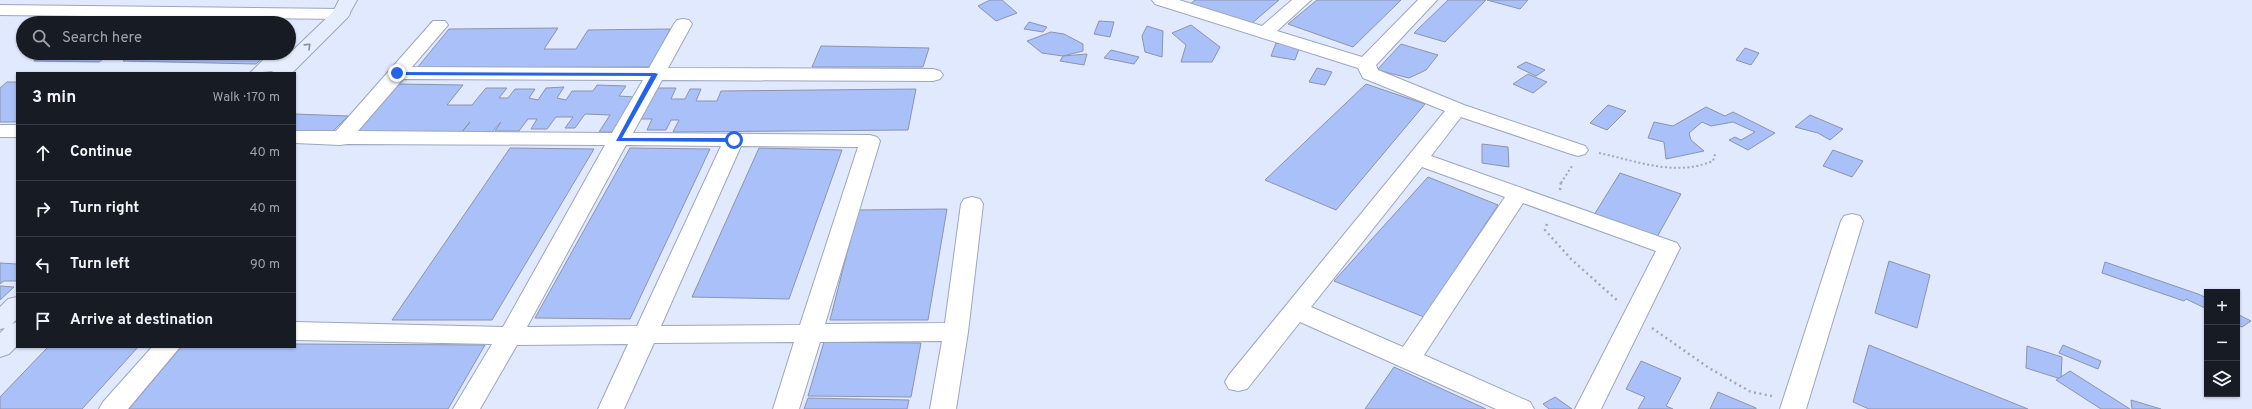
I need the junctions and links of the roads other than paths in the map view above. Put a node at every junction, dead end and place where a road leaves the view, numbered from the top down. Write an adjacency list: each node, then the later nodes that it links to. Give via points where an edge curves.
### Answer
1 (1161, 0): 9 (street)
2 (1302, 0): 9 (street)
3 (1428, 0): 14 (street)
4 (344, 5): 6 (street); 11 (street, one-way to 4)
5 (0, 10): 6 (street)
6 (323, 14): 10 (street)
7 (683, 24): 18 (street)
8 (439, 25): 17 (street)
9 (1265, 32): 14 (street)
10 (296, 39)
11 (296, 57)
12 (274, 60): 15 (street)
13 (293, 60): 16 (street, one-way to 13)
14 (1366, 64): 20 (street, via 1370,74)
15 (261, 72)
16 (282, 72)
17 (397, 73): 18 (street); 24 (street)
18 (655, 74): 19 (street); 25 (street)
19 (933, 74)
20 (1457, 109): 27 (street); 28 (street)
21 (0, 131): 22 (street)
22 (16, 131)
23 (296, 138): 24 (street)
24 (340, 139): 25 (street)
25 (618, 140): 26 (street); 38 (street)
26 (734, 140): 36 (street, via 870,140); 37 (street)
27 (1578, 150)
28 (1417, 158): 29 (street); 32 (street)
29 (1518, 194): 41 (street); 49 (street, via 1669,248)
30 (972, 204): 35 (street)
31 (1852, 221): 50 (street)
32 (1296, 310): 41 (street); 42 (street)
33 (11, 319): 39 (street)
34 (296, 331): 38 (street)
35 (956, 332): 36 (street); 47 (street)
36 (810, 333): 37 (street); 46 (street)
37 (645, 334): 38 (street); 45 (street)
38 (510, 336): 44 (street)
39 (0, 348)
40 (166, 348): 43 (street)
41 (1408, 359): 48 (street)
42 (1238, 382)
43 (112, 409)
44 (466, 409)
45 (611, 409)
46 (786, 409)
47 (943, 409)
48 (1521, 409)
49 (1588, 409)
50 (1792, 409)

